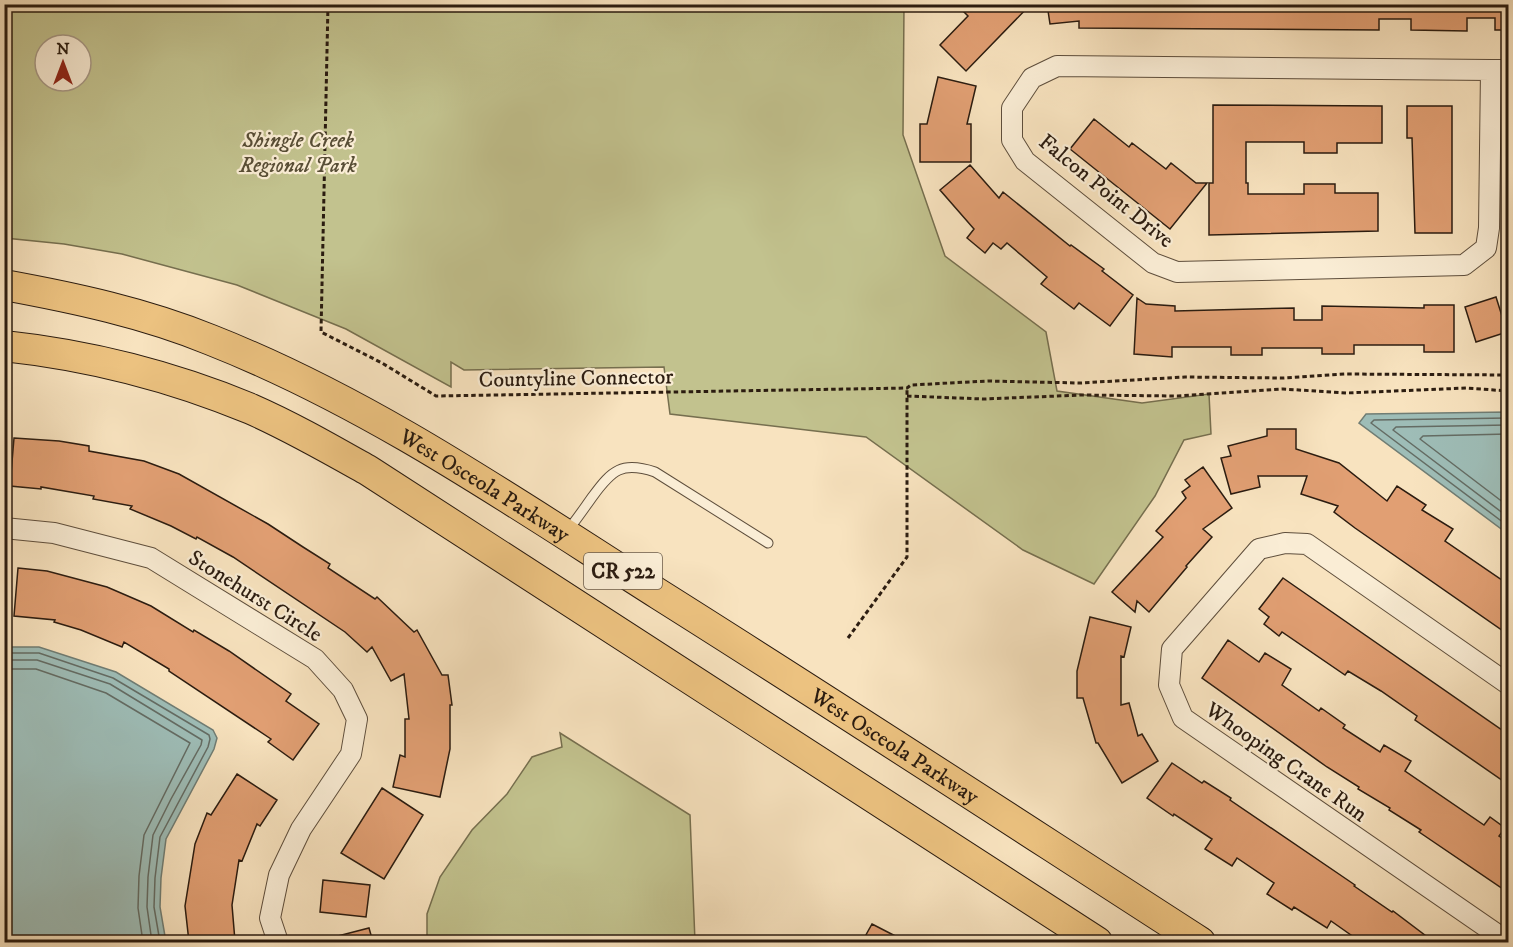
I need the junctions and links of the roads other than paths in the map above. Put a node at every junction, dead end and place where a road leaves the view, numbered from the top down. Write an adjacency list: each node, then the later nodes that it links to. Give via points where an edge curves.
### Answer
1 (1500, 70): 1 (street, Falcon Point Drive, via 1057,66 1032,78 1012,108 1012,140 1025,161 1153,263 1177,272 1464,266 1485,248 1489,228)
2 (4, 285): 5 (main road, West Osceola Parkway / CR 522, via 152,319 270,364 342,400)
3 (4, 345): 9 (main road, CR 522, via 101,363 178,383 250,409 312,438 389,483)
4 (4, 528): 8 (street, Stonehurst Circle, via 54,532 151,558 315,659 343,690 357,719 351,754 301,829 279,875 270,918)
5 (565, 534): 6 (lane, via 607,477 617,470 641,467); 10 (main road, West Osceola Parkway / CR 522)
6 (768, 543)
7 (1509, 684): 11 (street, Whooping Crane Run, via 1307,544 1285,543 1259,549 1172,649 1168,685 1183,718)
8 (278, 942)
9 (1097, 942)
10 (1200, 942)
11 (1508, 942)

